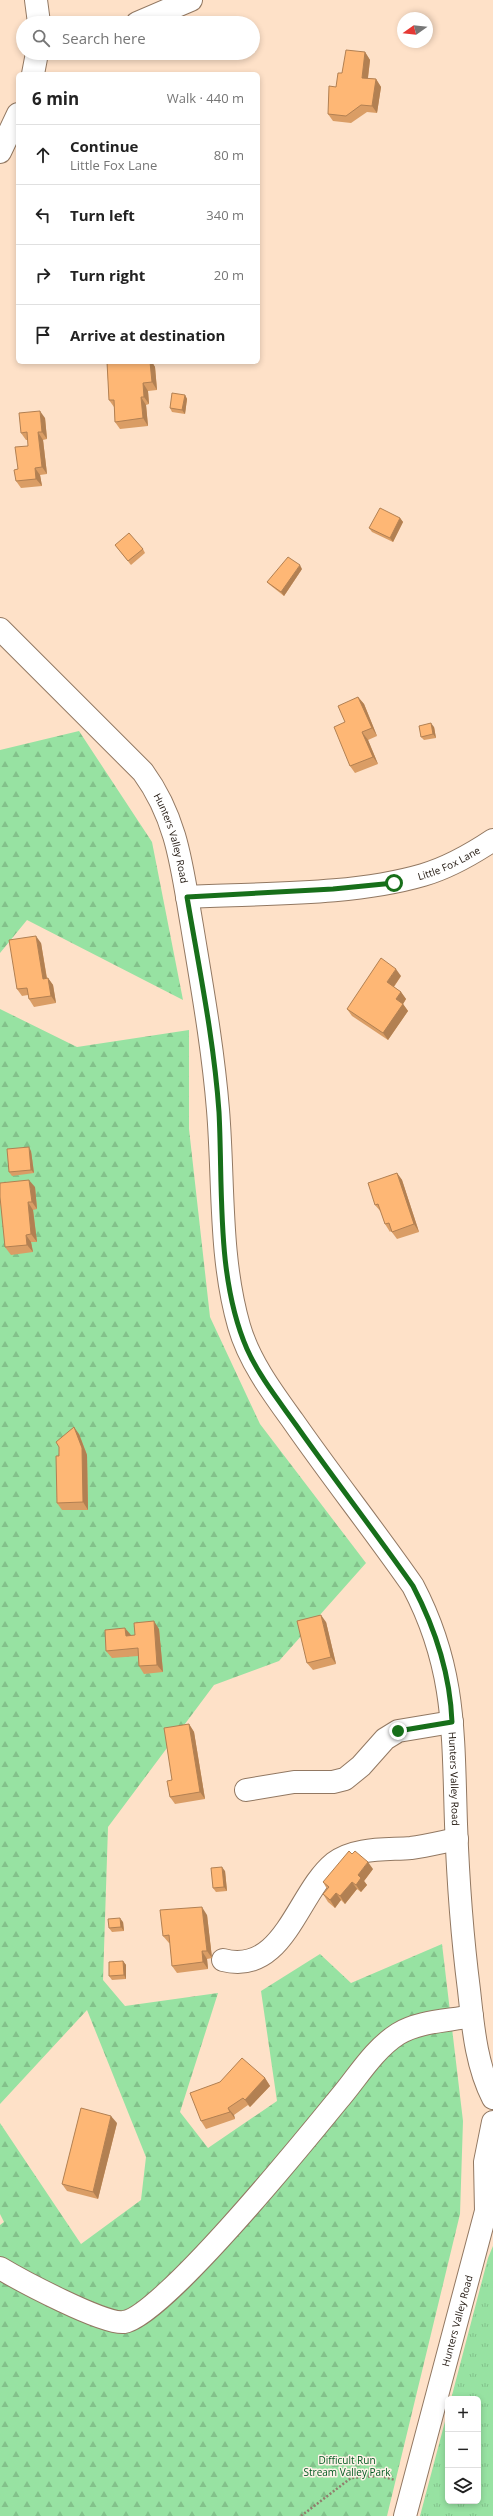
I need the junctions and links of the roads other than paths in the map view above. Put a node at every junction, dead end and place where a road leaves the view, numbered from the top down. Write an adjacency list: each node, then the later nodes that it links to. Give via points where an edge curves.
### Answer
1 (36, 0): 3 (street)
2 (191, 0): 4 (street)
3 (38, 16)
4 (153, 16)
5 (36, 60): 6 (street)
6 (33, 72)
7 (16, 118): 8 (street)
8 (0, 152)
9 (0, 629): 11 (street, Hunters Valley Road, via 139,768 157,791 176,836)
10 (493, 840): 11 (street, Little Fox Lane, via 448,866 394,883)
11 (187, 897): 12 (street, Hunters Valley Road, via 213,1057 224,1233 231,1297 239,1328 248,1351 272,1392 413,1586 438,1643 447,1679)
12 (452, 1722): 13 (street, via 398,1731 384,1739 361,1766 345,1779 333,1782 294,1782); 14 (street, Hunters Valley Road)
13 (246, 1790)
14 (457, 1839): 15 (street, via 412,1848 351,1854 334,1863 278,1942 258,1959 237,1964); 16 (street, Hunters Valley Road)
15 (223, 1960)
16 (472, 2016): 17 (street, Hunters Valley Road, via 479,2059); 19 (street, via 414,2026 397,2035 376,2053 283,2167 214,2244 140,2316 123,2322 104,2318)
17 (493, 2098)
18 (493, 2122): 20 (street, Hunters Valley Road, via 485,2162 486,2211)
19 (0, 2268)
20 (405, 2516)

